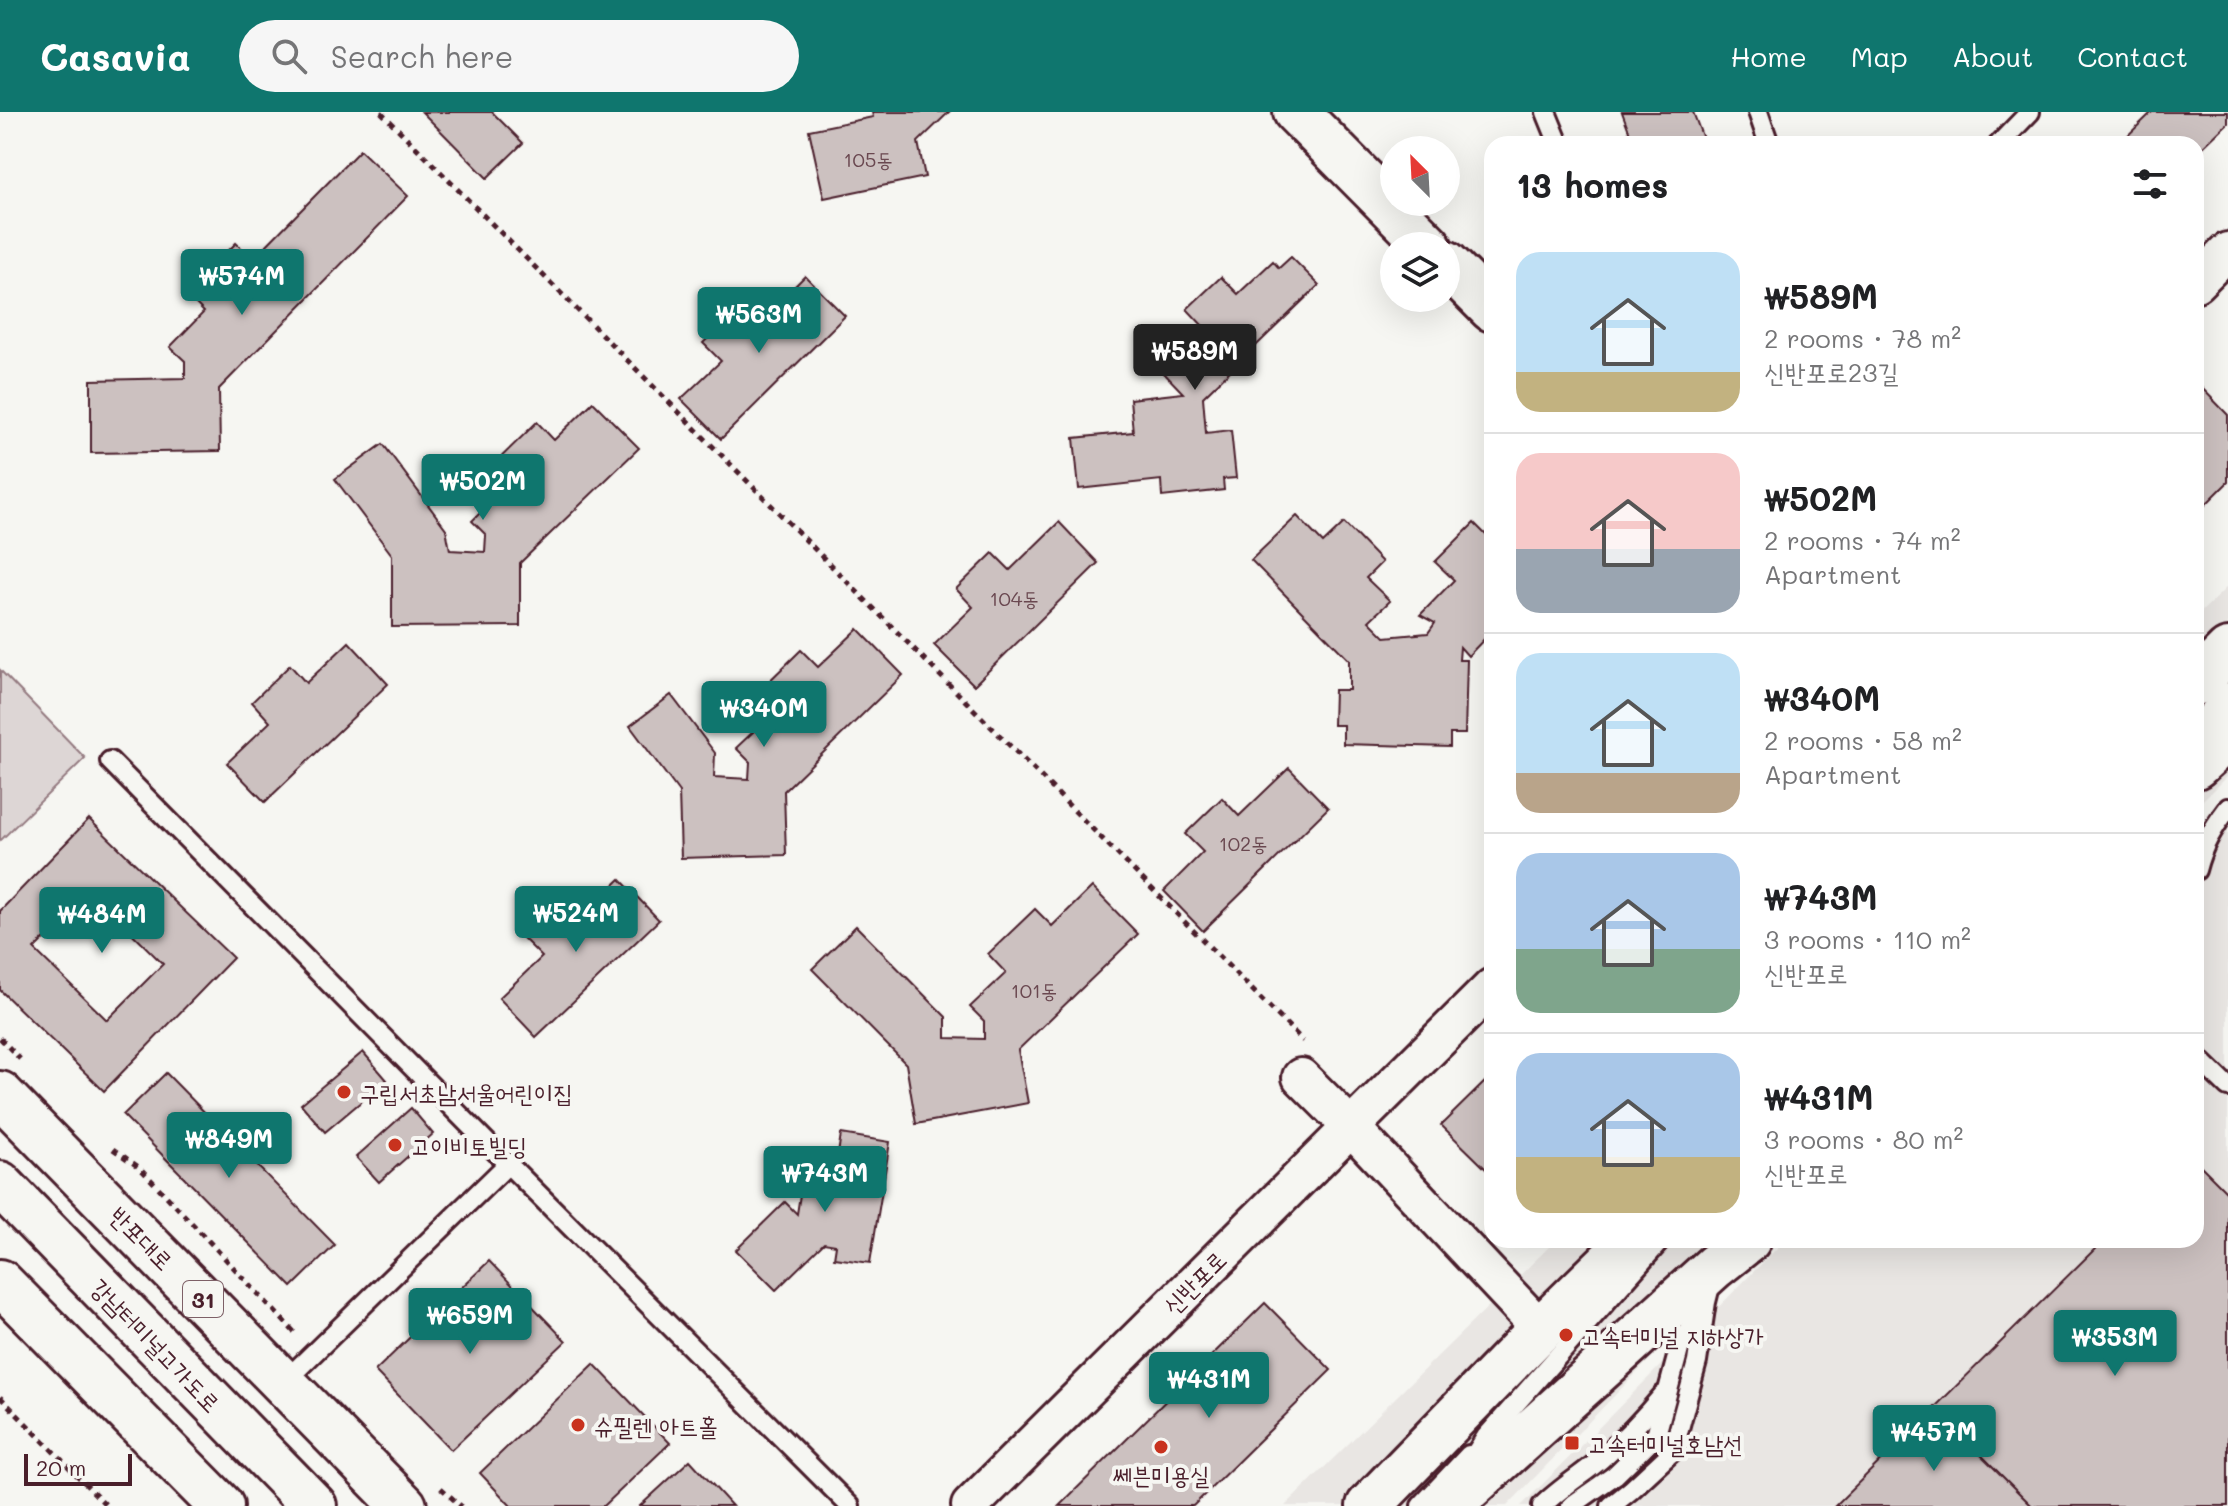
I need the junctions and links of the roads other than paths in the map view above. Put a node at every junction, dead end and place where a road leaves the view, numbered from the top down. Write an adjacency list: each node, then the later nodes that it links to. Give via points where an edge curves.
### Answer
1 (1296, 112): 8 (main road)
2 (1546, 112): 5 (lane)
3 (1758, 112): 6 (lane)
4 (2030, 112): 7 (lane)
5 (1556, 136)
6 (1766, 136)
7 (2007, 136)
8 (1415, 232)
9 (2228, 251): 10 (street)
10 (2204, 275)
11 (1460, 277): 12 (main road)
12 (1484, 301)
13 (2228, 651): 14 (main road)
14 (2204, 675)
15 (2228, 692): 17 (lane)
16 (2228, 710): 18 (lane)
17 (2204, 716)
18 (2204, 734)
19 (2228, 737): 20 (main road)
20 (2204, 759)
21 (110, 761): 30 (lane)
22 (2228, 808): 23 (lane)
23 (2204, 845)
24 (1484, 995): 29 (street, 신반포로)
25 (1304, 1061): 29 (street)
26 (2204, 1064): 27 (lane)
27 (2228, 1087)
28 (0, 1094): 38 (main road, 반포대로 / 31)
29 (1350, 1126): 37 (street); 45 (street, 신반포로)
30 (508, 1164): 38 (lane); 44 (lane)
31 (0, 1184): 42 (main road, 강남터미널고가도로)
32 (1624, 1248): 37 (main road)
33 (1654, 1248): 40 (lane)
34 (1741, 1248): 36 (main road)
35 (0, 1282): 41 (main road)
36 (1710, 1285): 39 (lane, via 1680,1346); 49 (main road); 52 (lane, via 1697,1362 1673,1451)
37 (1541, 1329): 46 (main road)
38 (284, 1382): 43 (main road, 반포대로 / 31)
39 (1669, 1389): 50 (lane, via 1600,1460); 51 (lane, via 1656,1435 1615,1475)
40 (1486, 1437): 47 (lane); 48 (lane)
41 (221, 1506)
42 (314, 1506)
43 (404, 1506)
44 (850, 1506)
45 (970, 1506)
46 (1369, 1506)
47 (1421, 1506)
48 (1442, 1506)
49 (1449, 1506)
50 (1542, 1506)
51 (1571, 1506)
52 (1611, 1506)

